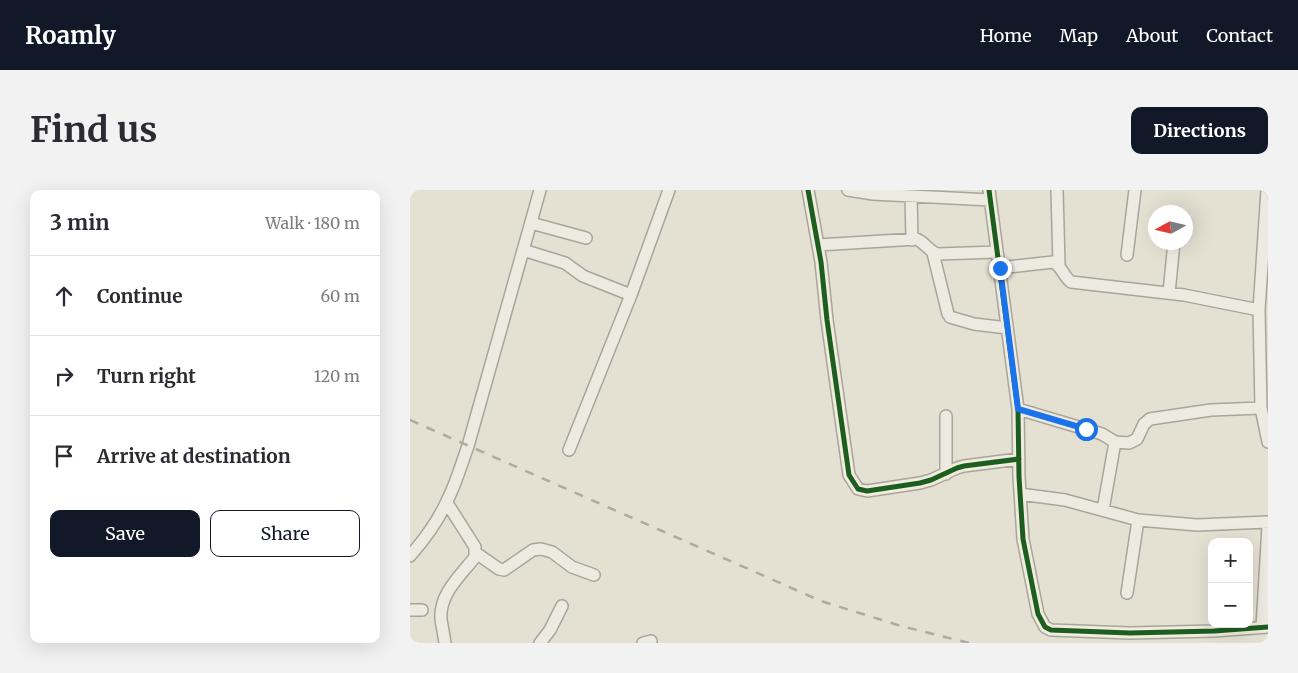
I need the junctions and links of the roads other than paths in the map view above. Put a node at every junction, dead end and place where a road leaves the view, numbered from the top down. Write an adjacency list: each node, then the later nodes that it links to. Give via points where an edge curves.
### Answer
1 (540, 190): 10 (street)
2 (669, 190): 23 (street)
3 (808, 190): 13 (street)
4 (1057, 190): 19 (street)
5 (1135, 190): 18 (street)
6 (1267, 190): 21 (street)
7 (855, 191): 9 (street)
8 (989, 195): 9 (street); 17 (street)
9 (912, 196): 12 (street)
10 (531, 222): 11 (street); 14 (street)
11 (586, 238)
12 (912, 240): 13 (street); 16 (street, via 921,241)
13 (818, 244): 34 (street, via 851,479 858,488 867,491 920,483)
14 (523, 250): 23 (street, via 565,263 583,276); 36 (street, via 468,446)
15 (1173, 250): 22 (street)
16 (932, 252): 17 (street); 25 (street, via 949,316 974,324)
17 (997, 252): 20 (street)
18 (1127, 255)
19 (1059, 264): 20 (street, via 1048,261); 22 (street, via 1071,282)
20 (1000, 268): 25 (street)
21 (1264, 283): 24 (street)
22 (1169, 294): 24 (street)
23 (631, 295): 32 (street)
24 (1258, 310): 26 (street)
25 (1007, 328): 28 (street)
26 (1264, 345): 27 (street)
27 (1264, 400): 30 (street, via 1150,419 1134,441); 31 (street)
28 (1018, 409): 30 (street, via 1102,434); 33 (street)
29 (946, 416): 34 (street)
30 (1115, 442): 37 (street)
31 (1268, 442)
32 (569, 450)
33 (1018, 459): 34 (street, via 964,466); 35 (street)
34 (946, 474)
35 (1020, 494): 37 (street, via 1065,500); 48 (street, via 1023,538 1038,614 1045,627 1051,630 1130,633)
36 (446, 503): 41 (street); 42 (street)
37 (1103, 510): 38 (street)
38 (1138, 520): 39 (street, via 1198,525); 44 (street)
39 (1268, 522)
40 (1268, 526): 48 (street)
41 (476, 553): 43 (street, via 504,570 533,550 541,549 552,552 572,567); 49 (street, via 443,602 441,618)
42 (410, 556)
43 (594, 575)
44 (1127, 593)
45 (562, 606): 50 (street)
46 (410, 610): 47 (street)
47 (422, 610)
48 (1265, 627)
49 (445, 643)
50 (540, 643)

